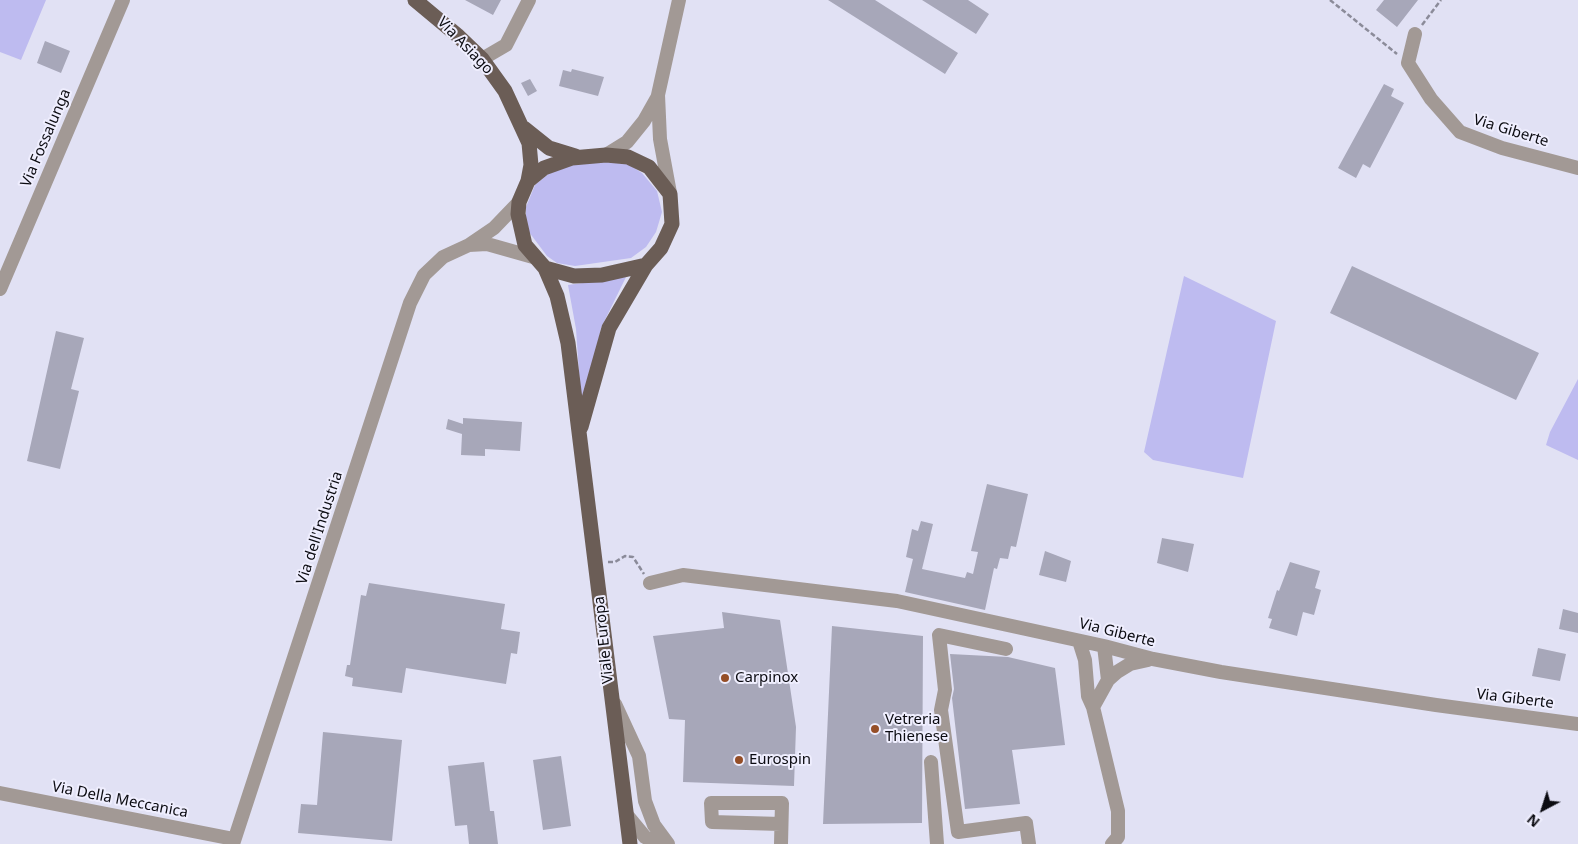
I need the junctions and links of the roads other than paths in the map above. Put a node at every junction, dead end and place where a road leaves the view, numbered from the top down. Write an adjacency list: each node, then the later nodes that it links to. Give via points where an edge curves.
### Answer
1 (123, 0): 19 (street, Via Fossalunga)
2 (415, 0): 6 (main road, Via Asiago)
3 (529, 0): 6 (street, via 506,45)
4 (679, 0): 7 (street)
5 (1415, 34): 11 (street, Via Giberte, via 1408,63 1431,99 1460,132 1502,148)
6 (482, 59): 8 (main road, Via Asiago, via 505,91)
7 (658, 95): 9 (street, via 644,121 627,142); 13 (street, via 660,139)
8 (522, 125): 10 (main road, via 549,148); 12 (main road, via 529,143)
9 (606, 154): 10 (main road); 13 (main road, via 628,157 649,167)
10 (582, 157): 12 (main road, via 554,163)
11 (1578, 168)
12 (528, 181): 14 (main road)
13 (670, 194): 17 (main road, via 672,224 661,248)
14 (519, 202): 15 (street, Via dell'Industria, via 494,228); 16 (main road, via 521,236)
15 (468, 245): 16 (street, Via dell'Industria, via 487,244); 35 (street, Via dell'Industria, via 443,257 424,275 410,303)
16 (534, 257): 18 (main road)
17 (646, 265): 18 (main road, via 602,275 574,276); 20 (main road, via 608,328)
18 (545, 268): 20 (main road, Viale Europa, via 557,296 568,343)
19 (0, 289)
20 (578, 436): 28 (main road, Viale Europa)
21 (650, 583): 22 (street, Via Giberte, via 683,574 897,601)
22 (1079, 640): 23 (street, Via Giberte); 26 (street)
23 (1104, 646): 25 (street, Via Giberte); 26 (street, via 1090,659); 27 (street)
24 (1006, 650): 41 (street, via 939,634 946,690 941,710 958,832 1026,823)
25 (1153, 659): 27 (street, via 1130,664); 30 (street, Via Giberte, via 1436,705)
26 (1085, 672): 29 (street)
27 (1108, 680): 29 (street)
28 (610, 693): 33 (main road, Viale Europa); 38 (street, via 639,756 645,801 654,826)
29 (1093, 707): 42 (street, via 1118,811 1118,837)
30 (1578, 724)
31 (931, 762): 40 (street)
32 (0, 793): 35 (street, Via Della Meccanica)
33 (626, 814): 36 (main road, Viale Europa); 37 (street, via 645,837)
34 (781, 824): 34 (street, via 782,803 711,803 712,822); 39 (street)
35 (234, 841)
36 (630, 844)
37 (657, 844)
38 (668, 844)
39 (781, 844)
40 (937, 844)
41 (1029, 844)
42 (1112, 844)

